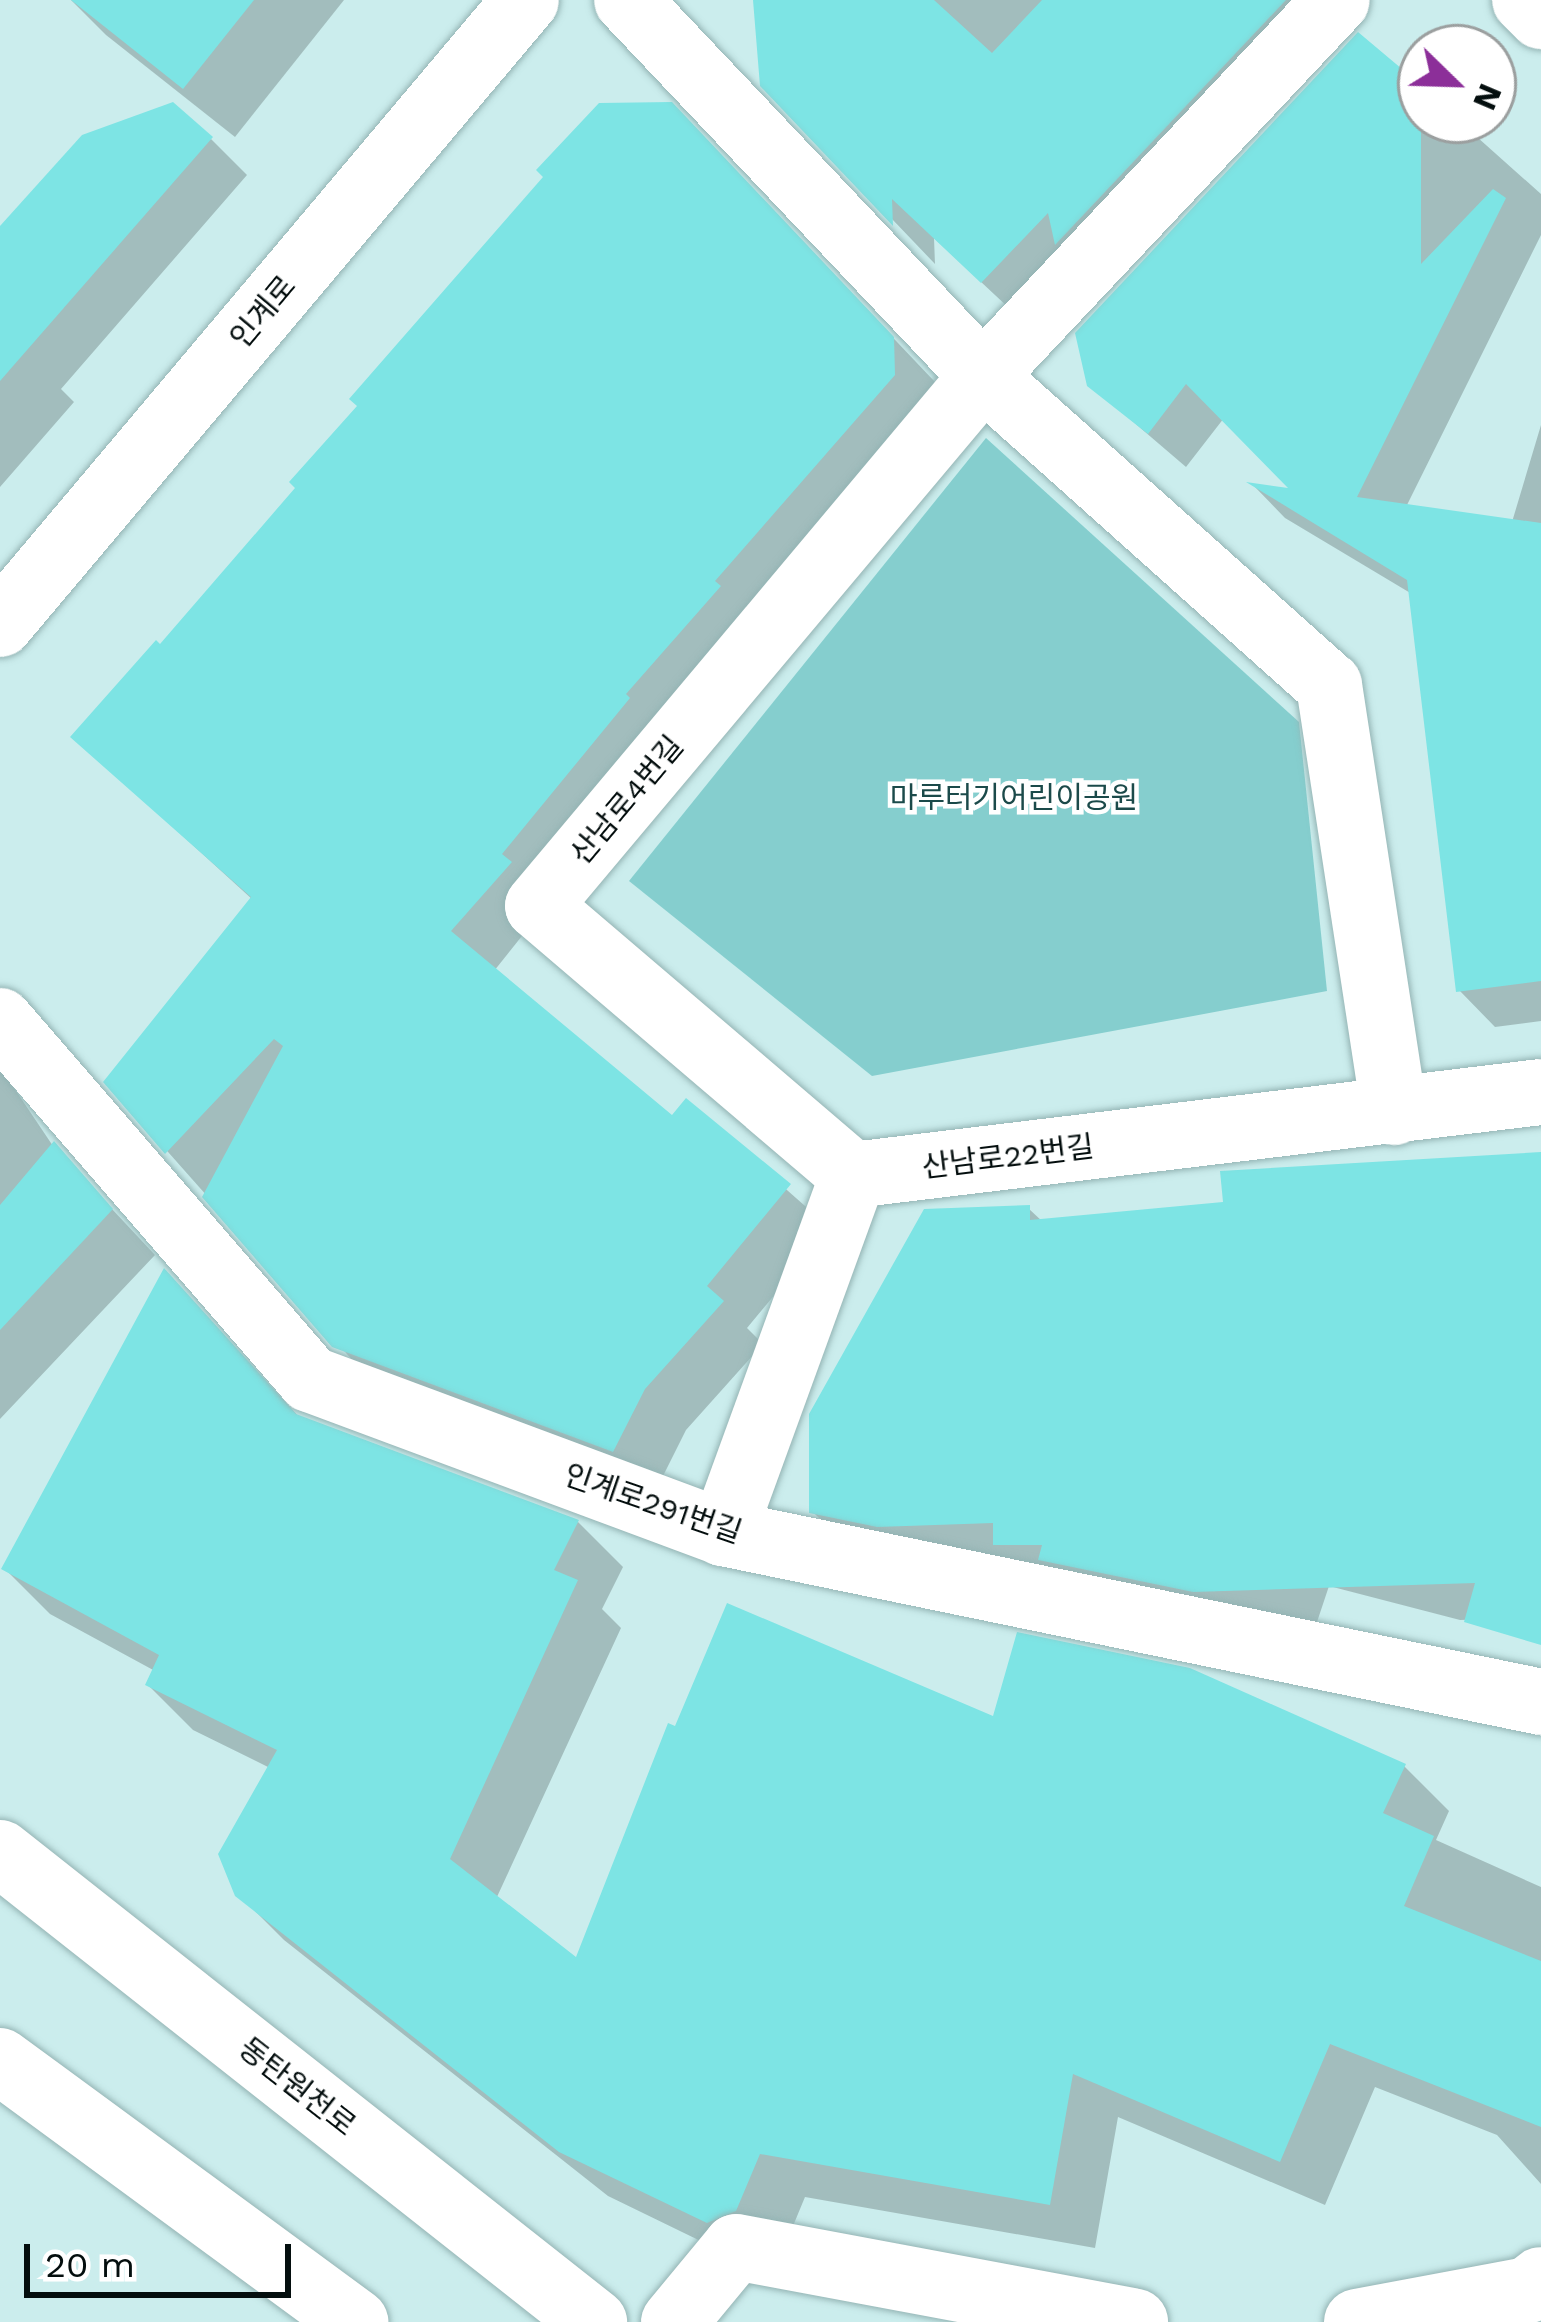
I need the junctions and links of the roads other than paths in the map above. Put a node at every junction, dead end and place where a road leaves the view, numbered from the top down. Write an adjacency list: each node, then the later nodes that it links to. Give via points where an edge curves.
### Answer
1 (526, 0): 7 (street, 인계로)
2 (627, 0): 6 (street)
3 (1337, 0): 6 (street, 산남로4번길)
4 (1525, 0): 5 (street)
5 (1541, 16)
6 (983, 376): 10 (street, via 1329,685); 11 (street, 산남로4번길, via 538,906)
7 (0, 624)
8 (0, 1021): 12 (street, 인계로291번길, via 310,1379)
9 (1541, 1092): 10 (street, 산남로22번길)
10 (1394, 1112): 11 (street, 산남로22번길)
11 (853, 1175): 12 (street)
12 (723, 1533): 13 (street, 인계로291번길)
13 (1541, 1702)
14 (0, 1853): 18 (street, 동탄원천로)
15 (0, 2061): 17 (street)
16 (1541, 2280): 21 (street, via 1528,2290)
17 (356, 2322)
18 (594, 2322)
19 (674, 2322): 20 (street, via 736,2247)
20 (1135, 2322)
21 (1357, 2322)

